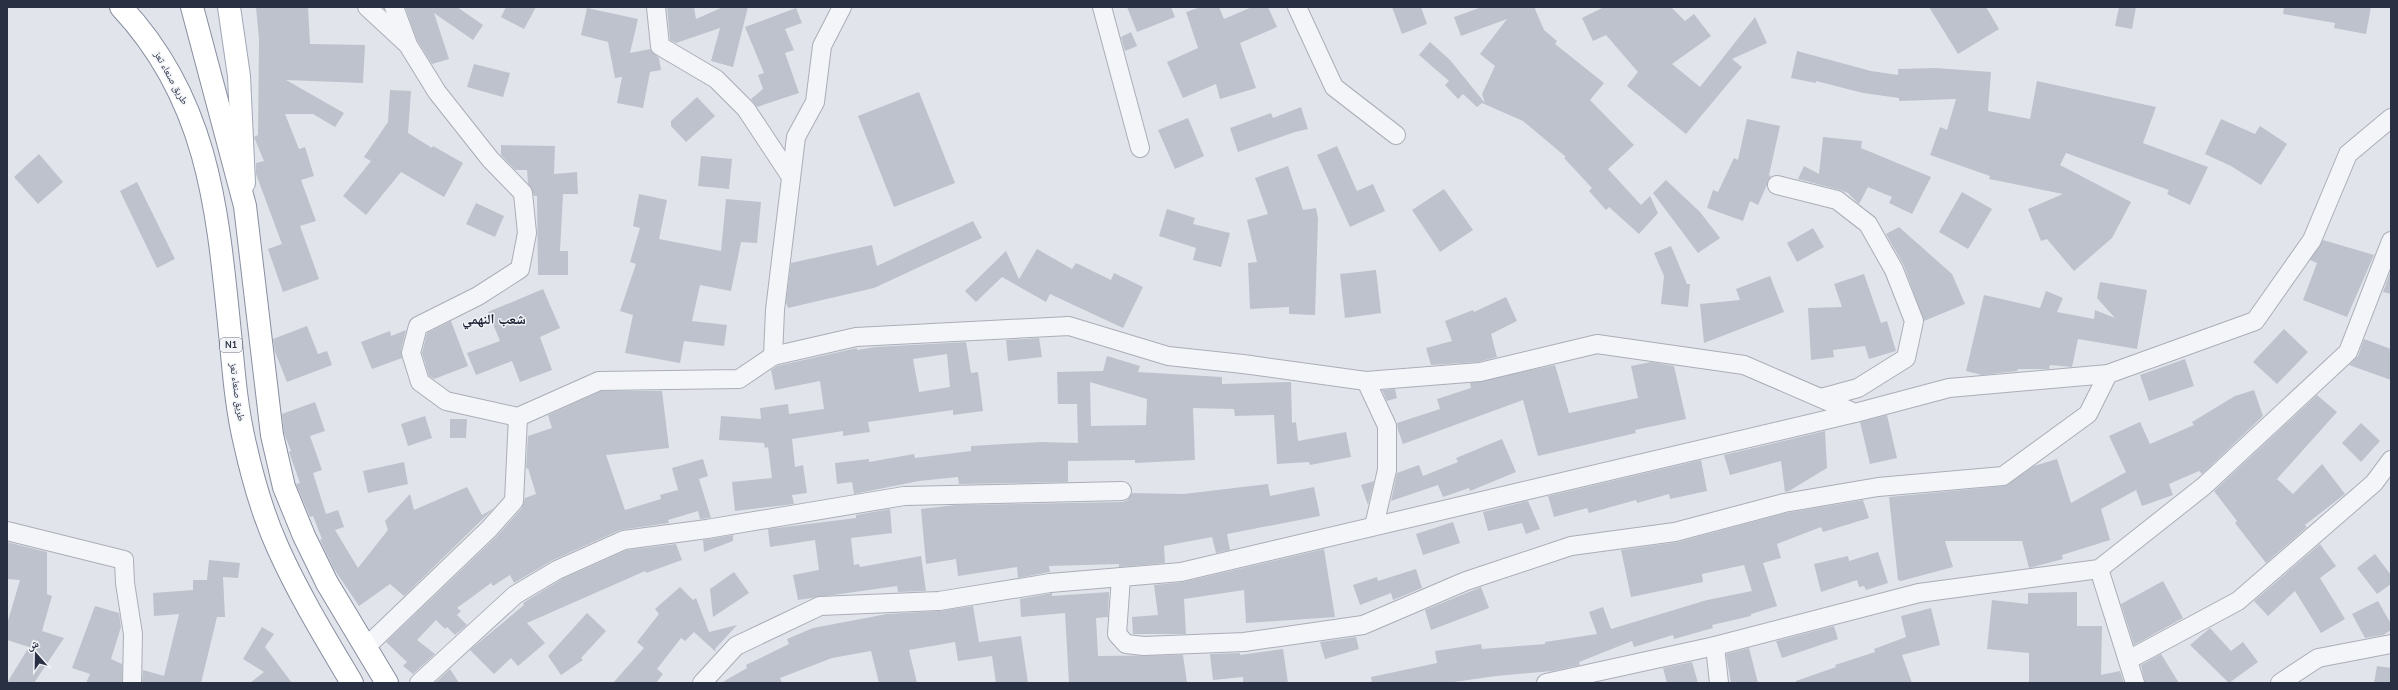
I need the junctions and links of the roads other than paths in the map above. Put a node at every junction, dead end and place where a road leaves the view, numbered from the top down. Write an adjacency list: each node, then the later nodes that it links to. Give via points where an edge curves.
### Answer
1 (121, 7): 35 (main road, طريق صنعاء تعز / N1, via 140,27 165,64 187,108 204,158 218,222 235,381 244,442 258,497 281,555)
2 (192, 7): 16 (main road)
3 (228, 7): 16 (main road, via 239,76)
4 (367, 7): 10 (street)
5 (394, 7): 10 (street)
6 (656, 7): 14 (street, via 660,46 716,79 741,104)
7 (842, 7): 14 (street, via 822,46 815,102 796,136)
8 (1102, 7): 13 (street)
9 (1297, 7): 12 (street, via 1334,87)
10 (408, 45): 23 (street, via 437,92 490,159 523,193 527,233 520,269 478,296 418,326 411,353 420,382 446,401)
11 (2391, 118): 19 (street, via 2348,154 2312,240 2255,320)
12 (1396, 135)
13 (1140, 148)
14 (792, 177): 18 (street, via 775,310)
15 (1777, 185): 21 (street, via 1837,200 1868,224 1894,270 1914,321 1906,358 1858,388)
16 (245, 206): 32 (main road, via 272,435 284,487 327,583)
17 (2391, 241): 28 (street, via 2348,352 2204,486)
18 (773, 356): 20 (street, via 856,337 1069,326 1168,356); 23 (street, via 739,379 599,381)
19 (2108, 374): 22 (street, via 1949,388); 29 (street, via 2088,414 2003,476 1878,487 1784,503 1675,532 1571,546 1466,581 1363,625 1244,642 1144,646 1126,644 1117,634)
20 (1366, 381): 21 (street, via 1480,372 1597,344 1744,365); 26 (street, via 1387,426 1387,470)
21 (1821, 398): 22 (street)
22 (1855, 413): 26 (street)
23 (518, 417): 32 (street, via 514,501 490,530)
24 (2391, 460): 33 (street, via 2374,483 2238,601)
25 (1122, 491): 37 (street, via 904,496 707,529 624,540 557,570 516,595)
26 (1374, 526): 29 (street, via 1181,572)
27 (7, 532): 34 (street, via 124,560 133,634)
28 (2099, 569): 31 (street, via 1919,593); 33 (street)
29 (1121, 577): 38 (street, via 1050,583 939,601 820,606 736,646)
30 (2391, 644): 42 (street, via 2318,658)
31 (1714, 646): 39 (street); 40 (street)
32 (366, 647): 36 (main road)
33 (2128, 660): 41 (street)
34 (132, 683)
35 (352, 683)
36 (387, 683)
37 (419, 683)
38 (702, 683)
39 (1546, 683)
40 (1718, 683)
41 (2135, 683)
42 (2280, 683)

